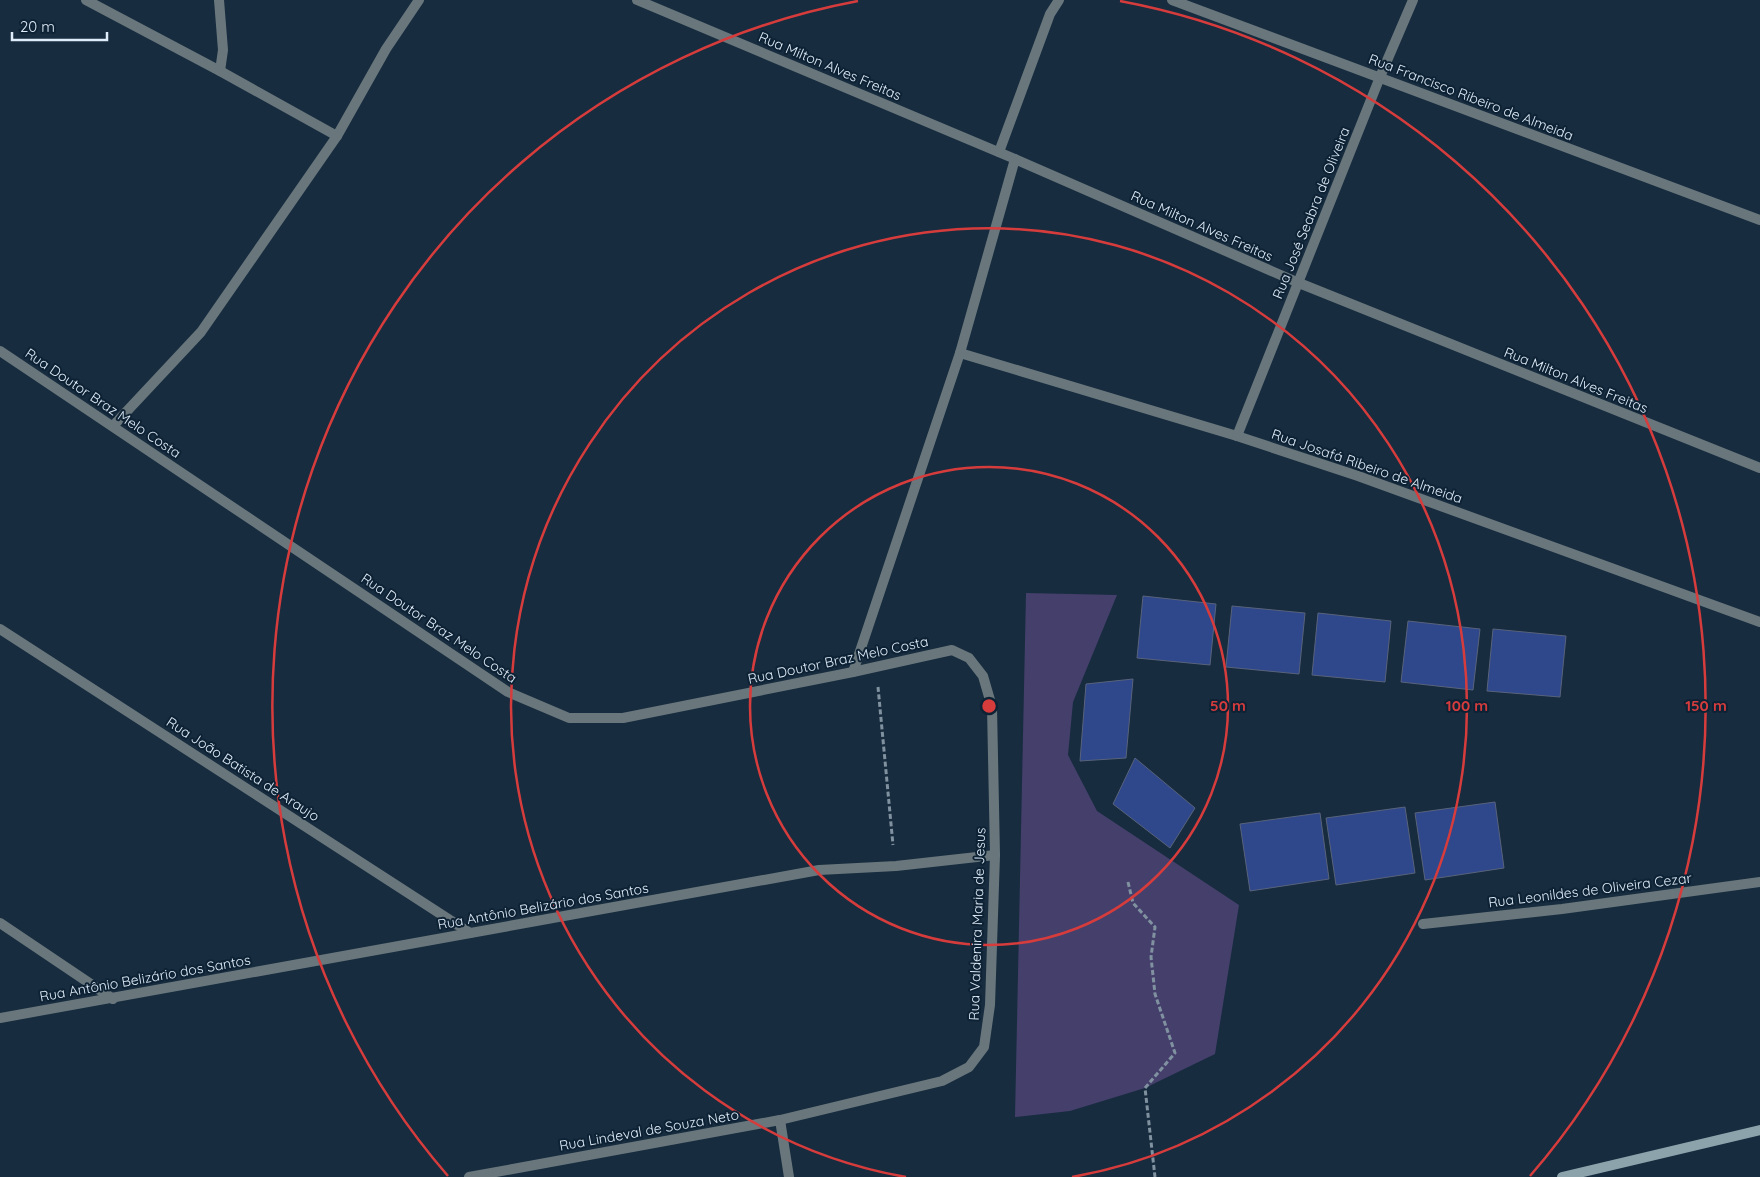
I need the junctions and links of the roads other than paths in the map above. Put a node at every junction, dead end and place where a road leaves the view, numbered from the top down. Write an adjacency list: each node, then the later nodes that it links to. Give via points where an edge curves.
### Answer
1 (86, 0): 8 (street)
2 (219, 0): 8 (street, via 223,50)
3 (419, 0): 10 (street, via 386,49)
4 (637, 0): 11 (street, Rua Milton Alves Freitas)
5 (1059, 0): 11 (street, via 1050,14)
6 (1172, 0): 9 (street, Rua Francisco Ribeiro de Almeida)
7 (1413, 0): 9 (street, Rua José Seabra de Oliveira)
8 (220, 71): 10 (street)
9 (1380, 77): 13 (street, Rua Francisco Ribeiro de Almeida); 14 (street, Rua José Seabra de Oliveira)
10 (336, 136): 17 (street, via 201,332)
11 (999, 152): 12 (street, Rua Milton Alves Freitas)
12 (1015, 159): 14 (street, Rua Milton Alves Freitas); 16 (street)
13 (1760, 220)
14 (1299, 284): 18 (street, Rua José Seabra de Oliveira); 19 (street, Rua Milton Alves Freitas)
15 (0, 352): 17 (street, Rua Doutor Braz Melo Costa)
16 (960, 353): 18 (street, Rua Josafá Ribeiro de Almeida); 23 (street)
17 (113, 426): 23 (street, Rua Doutor Braz Melo Costa, via 508,692 569,718 623,718)
18 (1237, 436): 20 (street, Rua Josafá Ribeiro de Almeida, via 1358,476)
19 (1760, 468)
20 (1760, 622)
21 (0, 629): 28 (street, Rua João Batista de Araujo)
22 (952, 650): 23 (street, Rua Doutor Braz Melo Costa); 24 (street, Rua Valdenira Maria de Jesus, via 969,658 983,676 992,707)
23 (853, 672)
24 (995, 855): 28 (street, Rua Antônio Belizário dos Santos, via 896,866 819,870); 31 (street, Rua Valdenira Maria de Jesus, via 990,1005 984,1047 969,1067 942,1081)
25 (1760, 882): 27 (street, Rua Leonildes de Oliveira Cezar)
26 (0, 923): 29 (street)
27 (1424, 924)
28 (470, 933): 29 (street, Rua Antônio Belizário dos Santos)
29 (113, 999): 30 (street, Rua Antônio Belizário dos Santos)
30 (0, 1018)
31 (832, 1107): 32 (street, Rua Lindeval de Souza Neto)
32 (780, 1120): 34 (street, Rua Lindeval de Souza Neto); 35 (street)
33 (1760, 1130): 36 (main road)
34 (469, 1177)
35 (789, 1177)
36 (1562, 1177)

